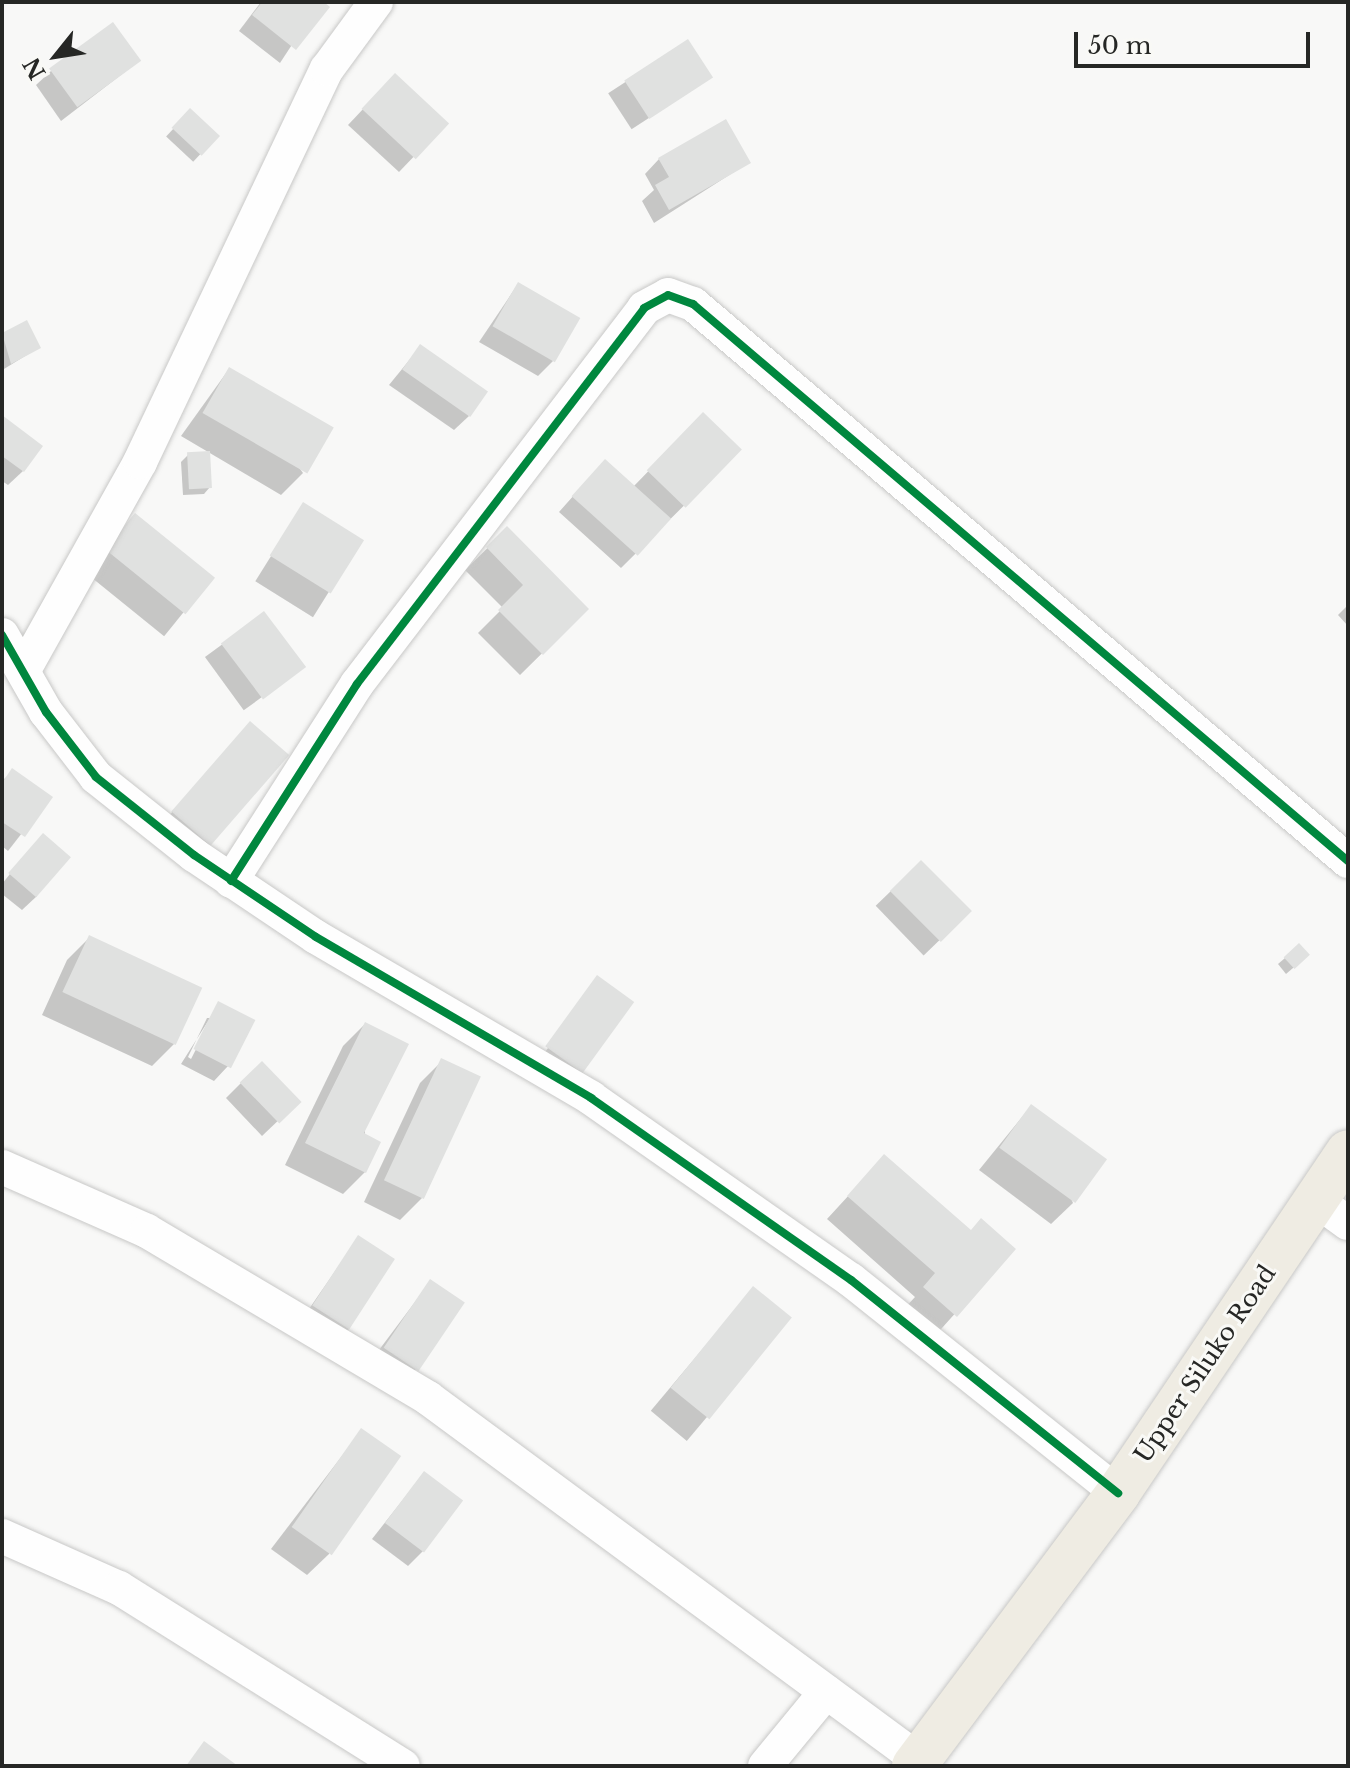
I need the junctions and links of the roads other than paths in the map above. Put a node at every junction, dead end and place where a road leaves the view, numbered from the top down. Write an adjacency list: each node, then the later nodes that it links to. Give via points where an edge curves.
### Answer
1 (376, 2): 3 (street, via 327,69 140,462)
2 (2, 635): 3 (street)
3 (25, 668): 5 (street, via 46,712 96,777)
4 (1348, 861): 5 (street, via 693,304 668,295 644,308 357,684)
5 (231, 881): 9 (street, via 591,1098 851,1280)
6 (1348, 1152): 8 (main road, Upper Siluko Road)
7 (2, 1167): 11 (street, via 147,1231 428,1398)
8 (1332, 1211): 9 (main road, Upper Siluko Road)
9 (1118, 1493): 12 (main road, Upper Siluko Road)
10 (2, 1536): 13 (street, via 119,1588)
11 (826, 1692): 12 (street); 14 (street)
12 (916, 1763)
13 (403, 1766)
14 (765, 1766)

